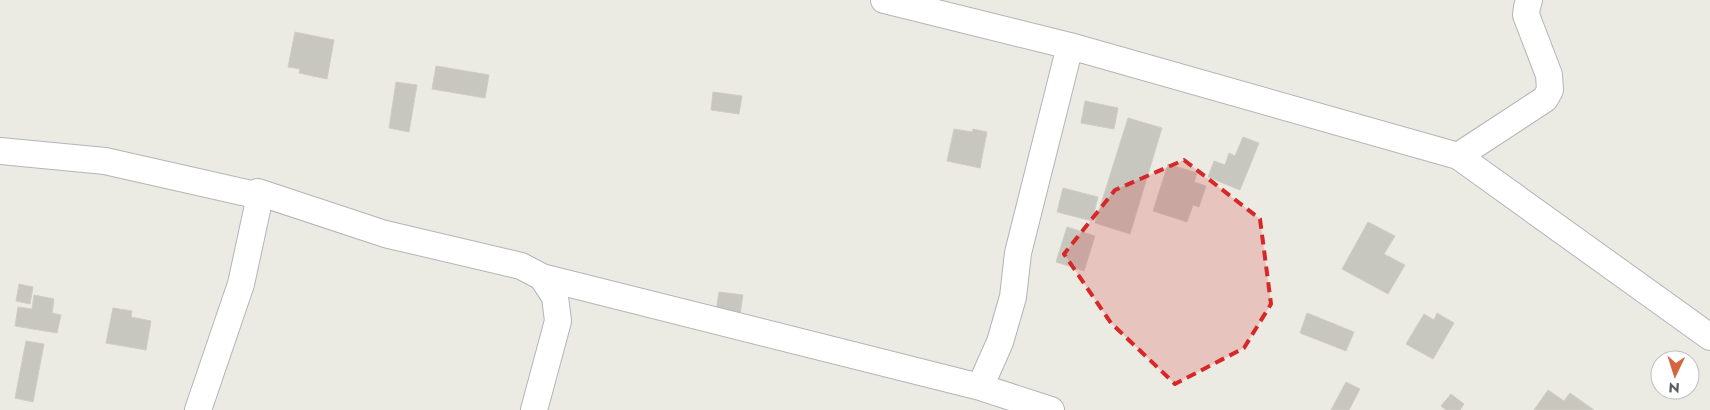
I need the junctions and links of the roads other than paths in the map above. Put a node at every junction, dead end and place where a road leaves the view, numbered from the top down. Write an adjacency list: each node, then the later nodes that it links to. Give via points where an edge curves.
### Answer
1 (884, 0): 3 (street)
2 (1530, 0): 5 (street, via 1526,15 1549,75 1550,90 1545,99)
3 (1070, 46): 5 (street); 9 (street, via 1018,253 1013,297 1000,342)
4 (0, 151): 6 (street, via 105,161)
5 (1458, 156): 8 (street)
6 (260, 196): 7 (street, via 258,192 385,234 521,266); 10 (street, via 241,284)
7 (542, 277): 9 (street); 11 (street, via 555,297 558,321)
8 (1710, 337)
9 (980, 387): 12 (street)
10 (198, 410)
11 (534, 410)
12 (1051, 410)

